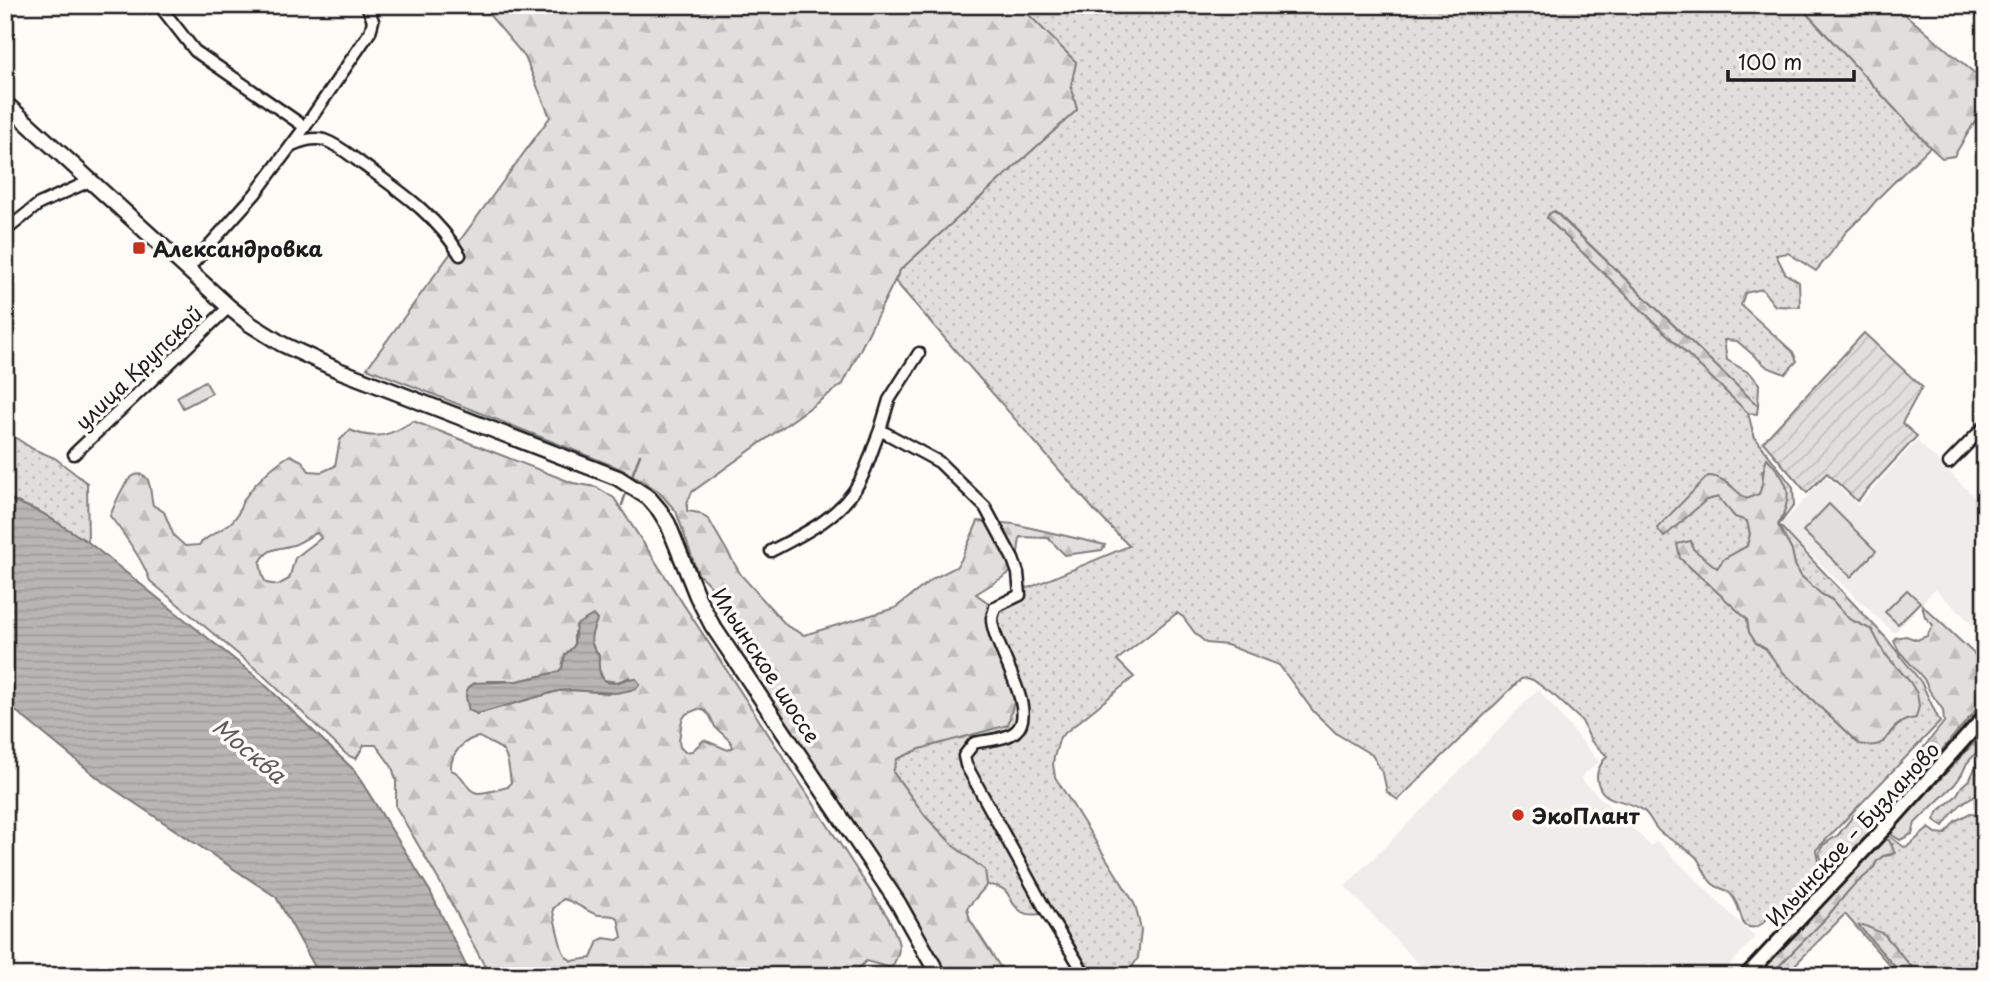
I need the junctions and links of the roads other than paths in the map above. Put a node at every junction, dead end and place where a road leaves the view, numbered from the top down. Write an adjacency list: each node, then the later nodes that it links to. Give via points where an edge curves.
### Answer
1 (159, 5): 4 (street, via 195,51)
2 (367, 5): 4 (street, via 373,21 370,32)
3 (5, 103): 6 (main road, Ильинское шоссе)
4 (305, 127): 5 (street)
5 (291, 145): 8 (street, via 322,140 338,147 417,203 451,239); 9 (street, via 255,194)
6 (90, 181): 7 (street, via 39,204); 9 (main road, Ильинское шоссе)
7 (5, 231)
8 (460, 256)
9 (188, 269): 10 (main road, Ильинское шоссе)
10 (229, 307): 14 (street, улица Крупской); 18 (main road, Ильинское шоссе, via 282,344 338,370 618,478 649,498 668,524 719,636 898,903)
11 (919, 353): 13 (street, via 889,400)
12 (1985, 426): 15 (street)
13 (880, 430): 16 (street, via 859,482 838,509); 19 (street, via 939,462 985,507 1013,559 1020,595 995,607 992,617 1018,690 1019,727 1008,736 974,743 964,756)
14 (74, 454)
15 (1949, 463)
16 (771, 551)
17 (1985, 716): 20 (street, Ильинское – Бузланово)
18 (939, 976)
19 (1086, 976)
20 (1746, 976)

